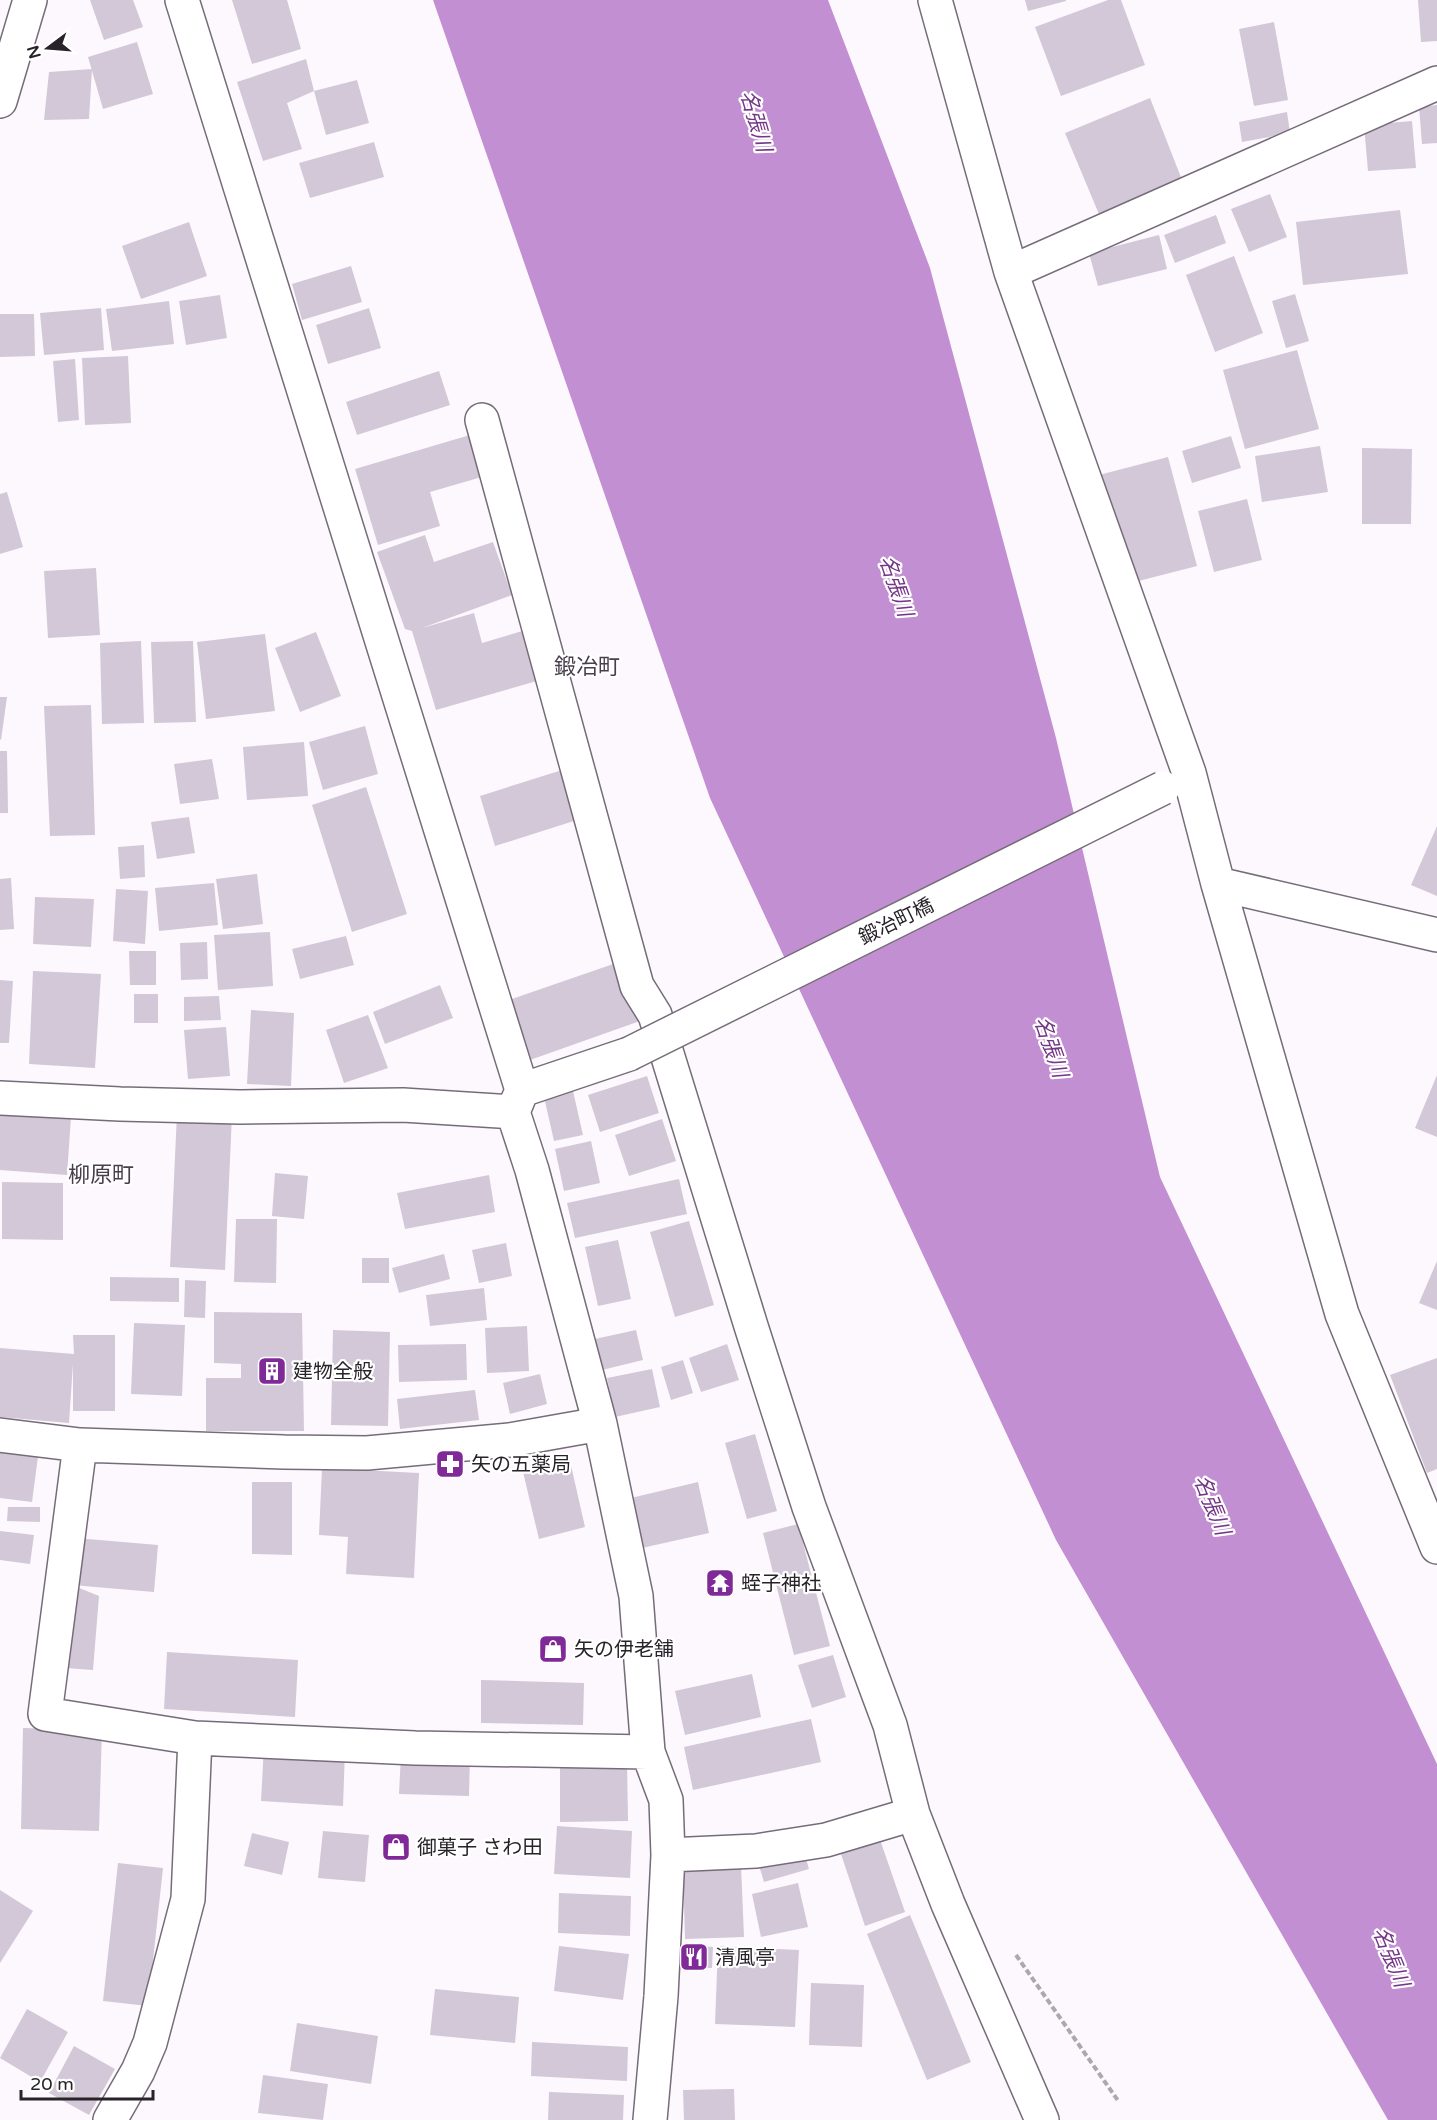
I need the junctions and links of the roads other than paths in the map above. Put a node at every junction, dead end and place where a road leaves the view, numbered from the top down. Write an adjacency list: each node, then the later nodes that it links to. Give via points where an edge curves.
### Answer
1 (30, 0): 5 (street)
2 (182, 0): 12 (street)
3 (935, 0): 6 (street)
4 (1437, 83): 6 (street)
5 (0, 101)
6 (1011, 272): 8 (street)
7 (482, 420): 19 (street, via 637,986 656,1015 806,1496 890,1725)
8 (1176, 781): 9 (street); 12 (street, 鍛冶町橋, bridge, via 629,1054)
9 (1218, 884): 10 (street); 16 (street, via 1342,1314)
10 (1437, 935)
11 (0, 1098): 12 (street, via 240,1107)
12 (517, 1101): 13 (street)
13 (600, 1424): 15 (street, via 510,1440 367,1453); 18 (street, via 636,1596)
14 (0, 1435): 15 (street)
15 (80, 1445): 17 (street, via 45,1714)
16 (1437, 1547)
17 (195, 1738): 18 (street, via 415,1748); 21 (street, via 188,1899 150,2043)
18 (648, 1752): 20 (street, via 666,1800)
19 (913, 1814): 20 (street, via 826,1840 756,1851); 23 (street)
20 (668, 1854): 22 (street)
21 (110, 2120)
22 (650, 2120)
23 (1042, 2120)

